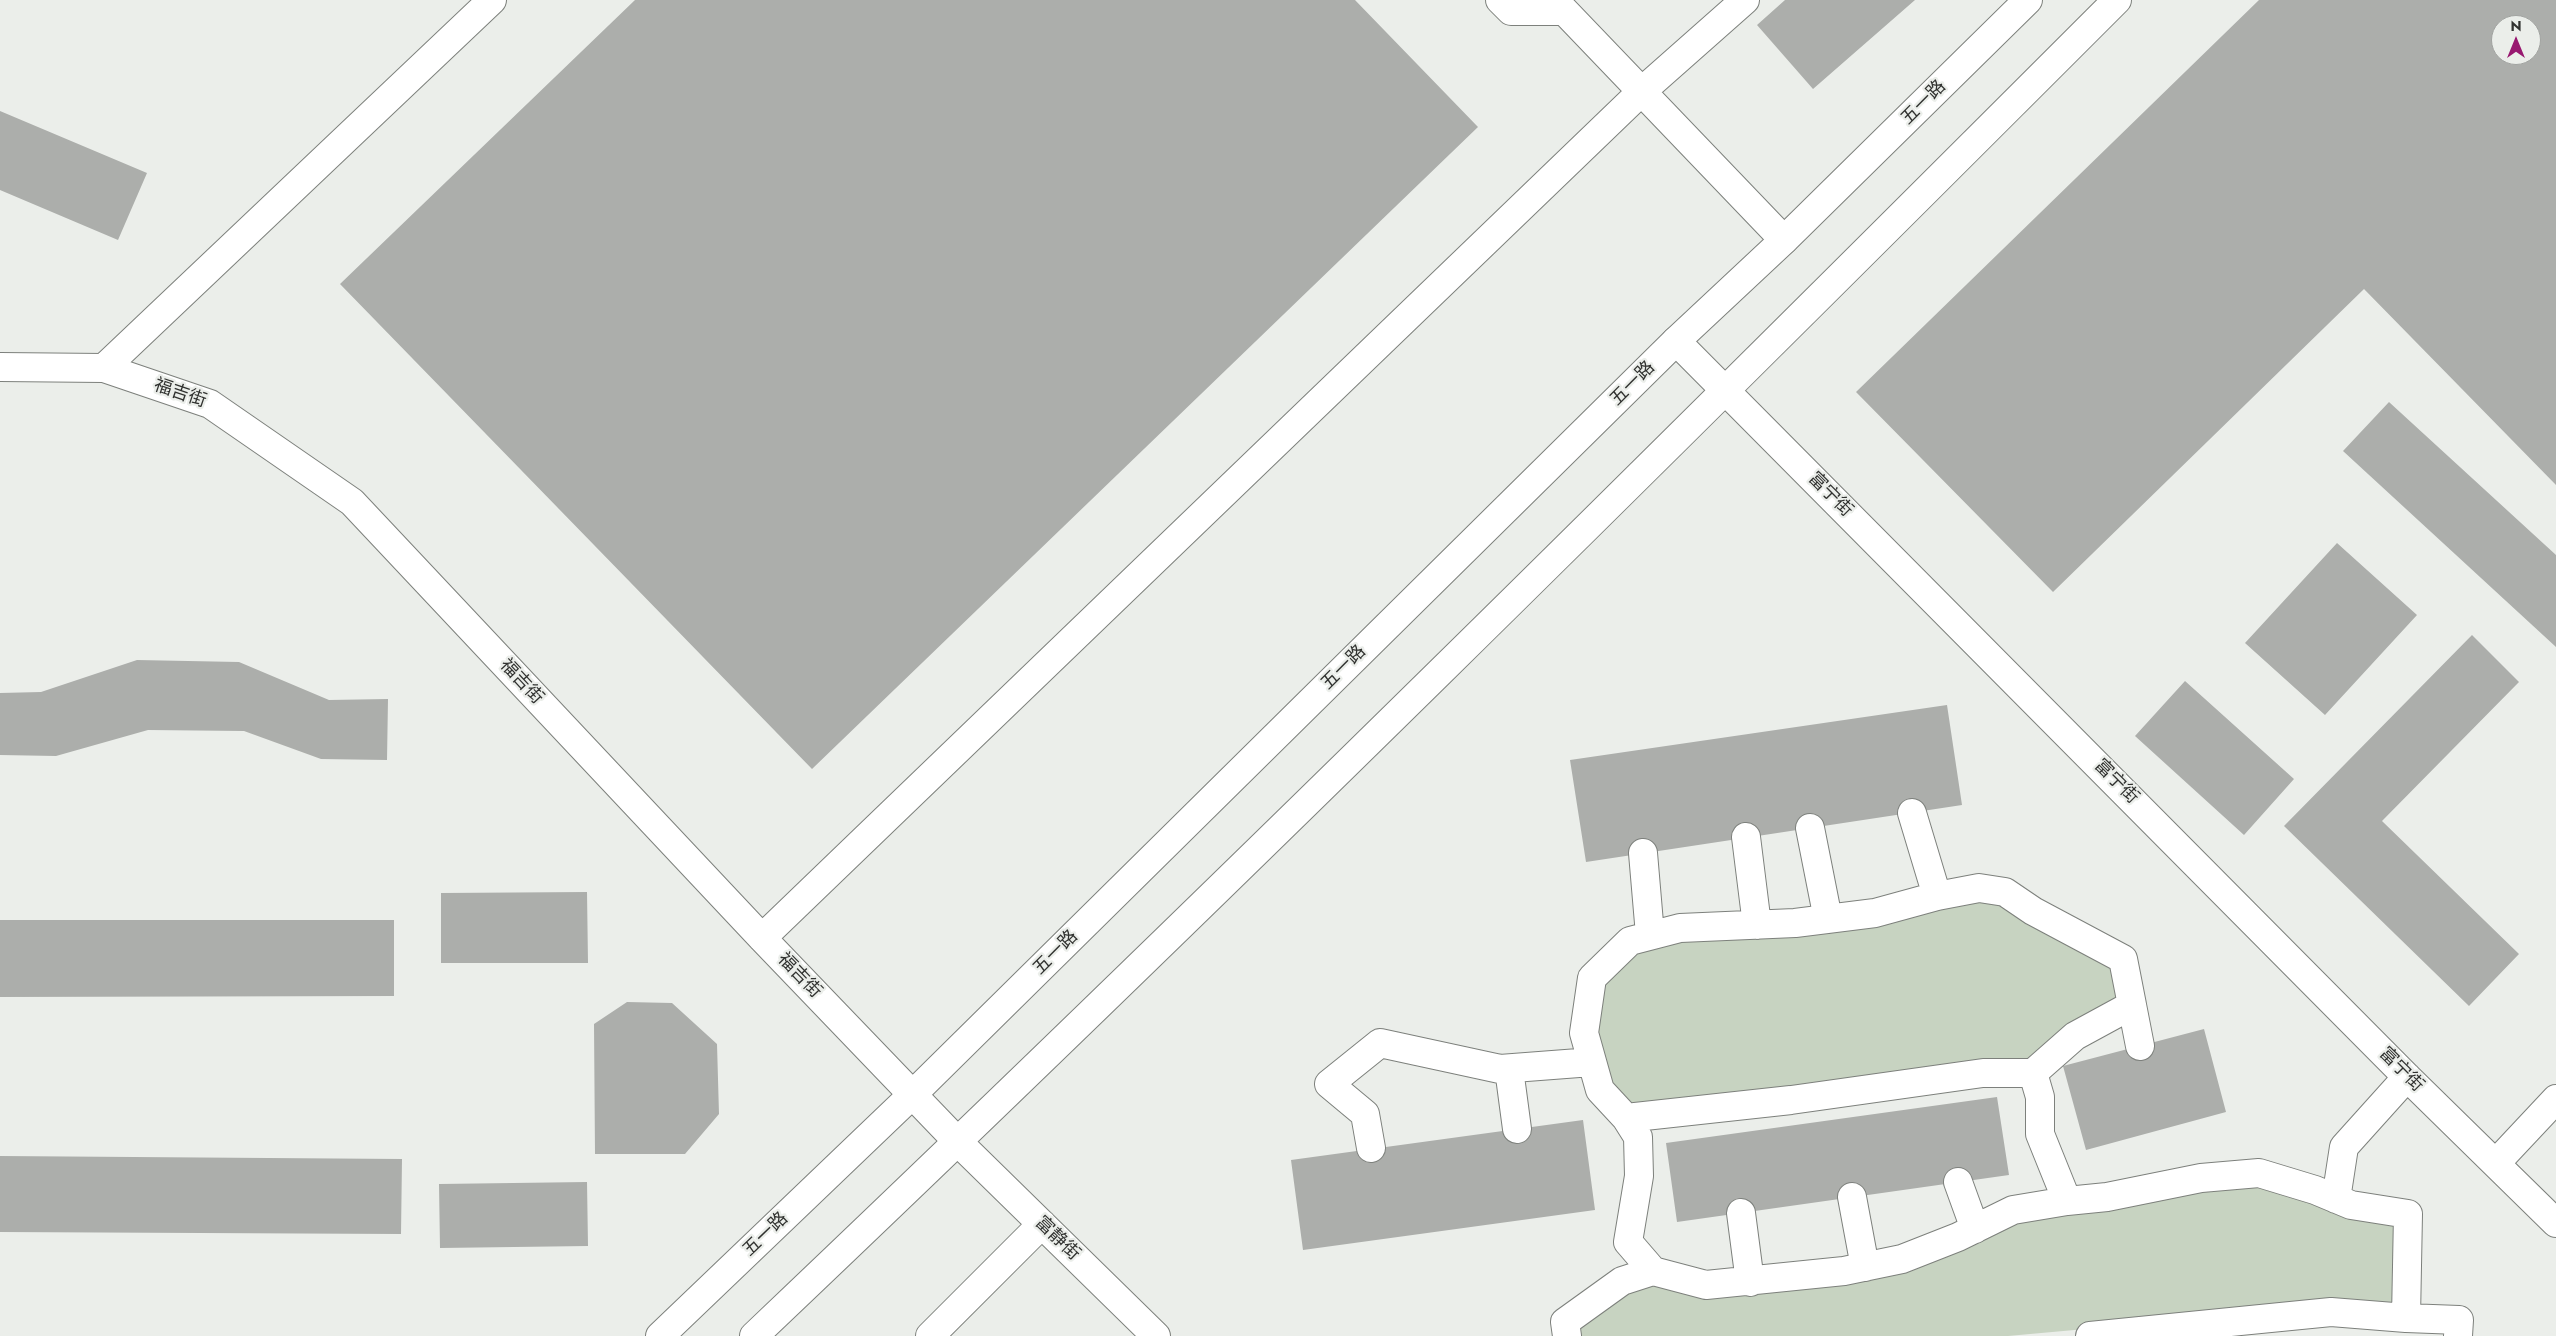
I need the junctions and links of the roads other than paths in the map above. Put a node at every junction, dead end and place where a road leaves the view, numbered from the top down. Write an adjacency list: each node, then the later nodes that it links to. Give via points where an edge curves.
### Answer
1 (492, 0): 11 (main road)
2 (1500, 0): 6 (main road, via 1511,12)
3 (1745, 0): 7 (main road)
4 (2028, 0): 8 (main road, 五一路)
5 (2117, 0): 12 (main road)
6 (1559, 6): 7 (main road)
7 (1642, 92): 8 (main road); 21 (main road)
8 (1784, 240): 9 (main road, 五一路)
9 (1676, 341): 12 (main road, 富宁街); 28 (main road, 五一路)
10 (0, 367): 11 (main road, 福吉街)
11 (104, 368): 21 (main road, 福吉街, via 210,404 352,502)
12 (1727, 390): 27 (main road, 富宁街); 32 (main road)
13 (1912, 813): 17 (main road)
14 (1810, 828): 18 (main road)
15 (1746, 837): 19 (main road)
16 (1643, 853): 20 (main road)
17 (1937, 896): 18 (main road, via 1875,913); 22 (main road, via 1979,888 2005,892 2033,911 2123,959)
18 (1828, 919): 19 (main road)
19 (1757, 925): 20 (main road, via 1680,928)
20 (1650, 935): 24 (main road, via 1630,941 1592,978 1584,1033)
21 (762, 938): 28 (main road, 福吉街)
22 (2132, 1005): 23 (main road); 26 (main road, via 2075,1036)
23 (2140, 1046)
24 (1592, 1062): 25 (main road); 30 (main road, via 1600,1090)
25 (1509, 1069): 31 (main road); 33 (main road, via 1380,1043 1329,1084 1365,1114)
26 (2032, 1073): 30 (main road, via 1983,1073 1791,1100); 38 (main road, via 2040,1097 2040,1134)
27 (2407, 1076): 34 (main road, 富宁街); 37 (main road, via 2344,1147)
28 (913, 1094): 32 (main road, 福吉街); 48 (main road, 五一路)
29 (2556, 1099): 34 (main road)
30 (1626, 1118): 44 (main road, via 1638,1137 1639,1176 1628,1242)
31 (1517, 1129)
32 (958, 1142): 41 (main road, 富静街); 49 (main road)
33 (1371, 1148)
34 (2496, 1163): 40 (main road, 富宁街)
35 (1958, 1182): 42 (main road)
36 (1852, 1197): 43 (main road)
37 (2336, 1199): 38 (main road, via 2259,1173 2200,1178 2107,1197); 46 (main road, via 2351,1205 2408,1214)
38 (2067, 1201): 42 (main road, via 2013,1210)
39 (1740, 1213): 45 (main road)
40 (2556, 1223)
41 (1042, 1224): 50 (main road); 51 (main road, 富静街)
42 (1975, 1229): 43 (main road, via 1902,1260)
43 (1865, 1267): 45 (main road)
44 (1653, 1271): 45 (main road, via 1706,1285); 52 (main road, via 1622,1281 1565,1322)
45 (1750, 1282)
46 (2406, 1318): 47 (main road); 54 (main road, via 2459,1320)
47 (2334, 1324): 53 (main road)
48 (660, 1336)
49 (754, 1336)
50 (930, 1336)
51 (1156, 1336)
52 (1567, 1336)
53 (2090, 1336)
54 (2458, 1336)

